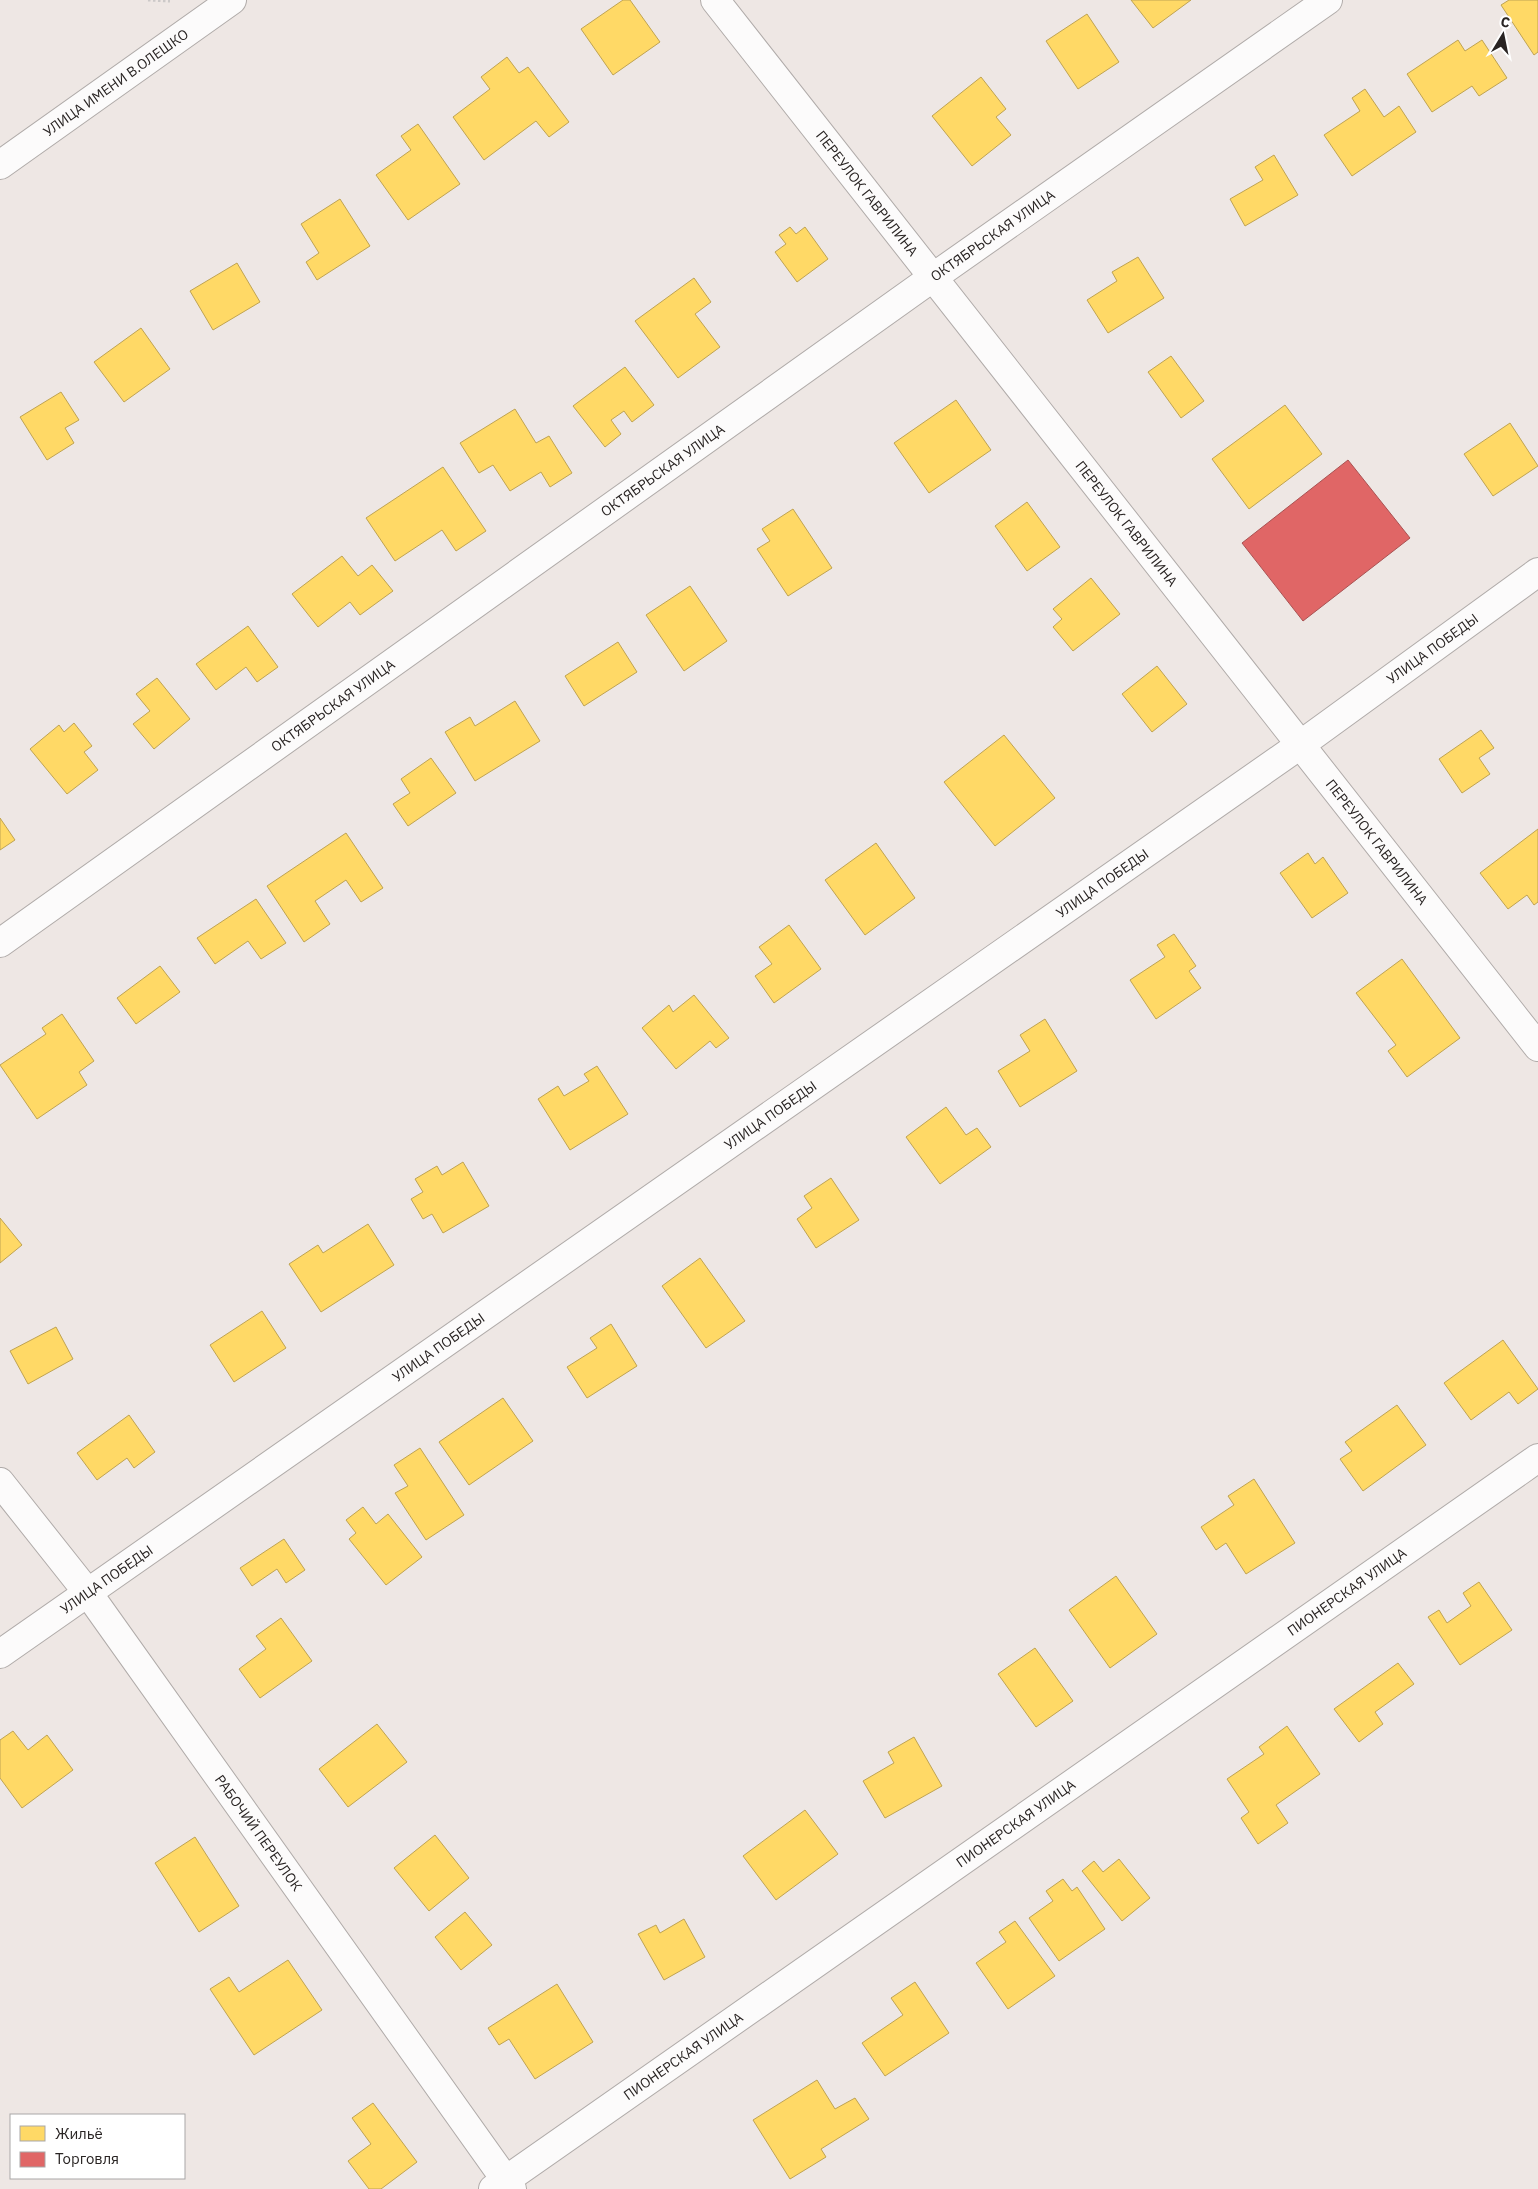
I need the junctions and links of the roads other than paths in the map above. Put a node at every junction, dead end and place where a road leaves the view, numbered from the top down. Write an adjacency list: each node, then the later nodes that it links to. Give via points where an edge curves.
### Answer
1 (232, 0): 4 (street, УЛИЦА ИМЕНИ В.ОЛЕШКО)
2 (715, 0): 5 (street, ПЕРЕУЛОК ГАВРИЛИНА)
3 (1328, 0): 5 (street, ОКТЯБРЬСКАЯ УЛИЦА)
4 (0, 165)
5 (932, 278): 7 (street, ПЕРЕУЛОК ГАВРИЛИНА); 8 (street, ОКТЯБРЬСКАЯ УЛИЦА)
6 (1538, 572): 7 (street, УЛИЦА ПОБЕДЫ)
7 (1300, 745): 9 (street, ПЕРЕУЛОК ГАВРИЛИНА); 12 (street, УЛИЦА ПОБЕДЫ)
8 (0, 943)
9 (1538, 1047)
10 (1538, 1458): 14 (street, ПИОНЕРСКАЯ УЛИЦА)
11 (0, 1482): 12 (street, РАБОЧИЙ ПЕРЕУЛОК)
12 (88, 1593): 13 (street, УЛИЦА ПОБЕДЫ); 14 (street, РАБОЧИЙ ПЕРЕУЛОК)
13 (0, 1654)
14 (504, 2186)

